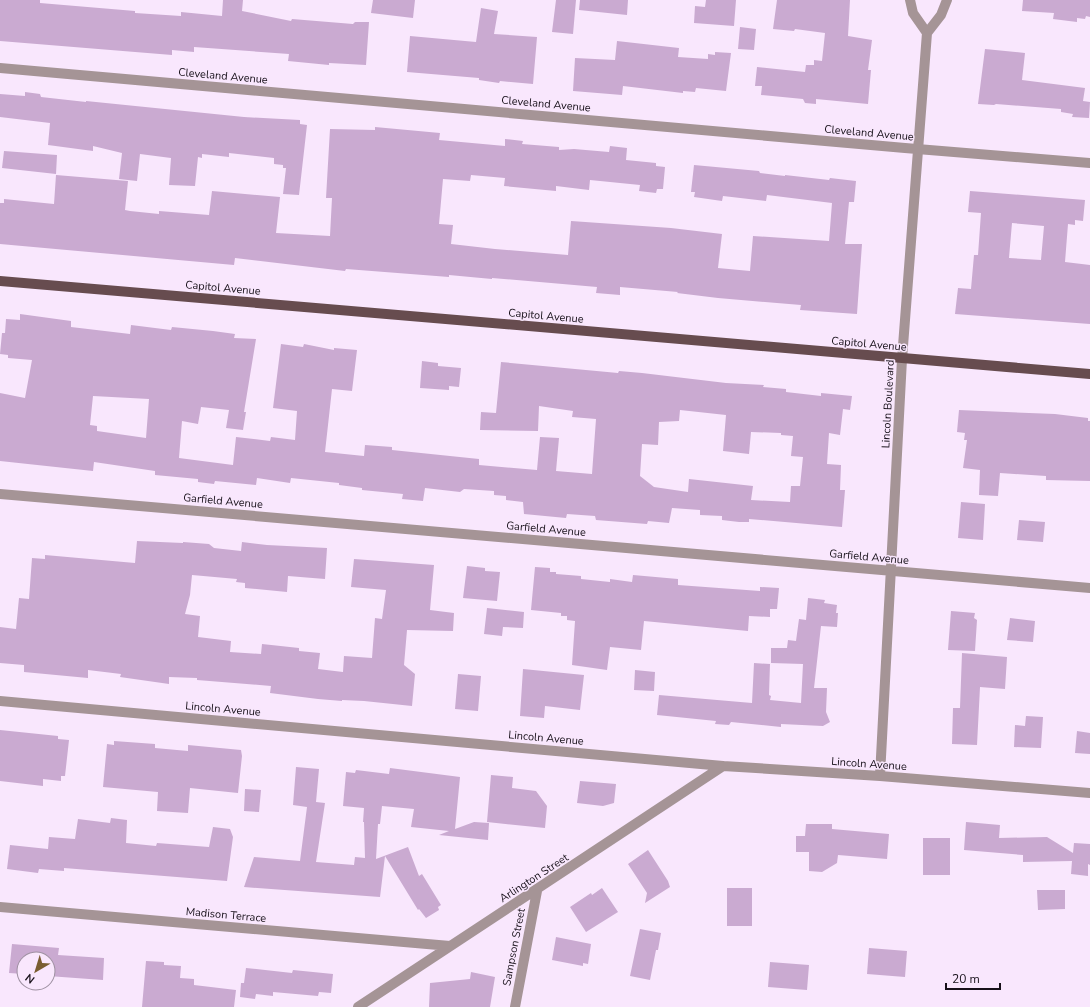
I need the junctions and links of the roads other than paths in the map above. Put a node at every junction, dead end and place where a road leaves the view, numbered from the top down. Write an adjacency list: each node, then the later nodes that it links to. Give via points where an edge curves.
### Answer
1 (910, 0): 3 (street, via 913,12)
2 (947, 0): 3 (street, via 941,15)
3 (927, 33): 5 (street, Lincoln Boulevard)
4 (0, 68): 5 (street, Cleveland Avenue)
5 (917, 149): 6 (street, Cleveland Avenue); 8 (street, Lincoln Boulevard)
6 (1090, 163)
7 (0, 281): 8 (main road, Capitol Avenue)
8 (902, 359): 9 (main road, Capitol Avenue); 11 (street, Lincoln Boulevard)
9 (1090, 374)
10 (0, 494): 11 (street, Garfield Avenue)
11 (891, 571): 12 (street, Garfield Avenue); 15 (street, Lincoln Boulevard)
12 (1090, 588)
13 (0, 700): 14 (street, Lincoln Avenue)
14 (723, 766): 15 (street, Lincoln Avenue); 17 (street, Arlington Street)
15 (880, 776): 16 (street, Lincoln Avenue)
16 (1090, 793)
17 (537, 891): 19 (street, Arlington Street); 21 (street, Sampson Street)
18 (0, 907): 19 (street, Madison Terrace)
19 (450, 946): 20 (street, Arlington Street)
20 (358, 1007)
21 (515, 1007)

